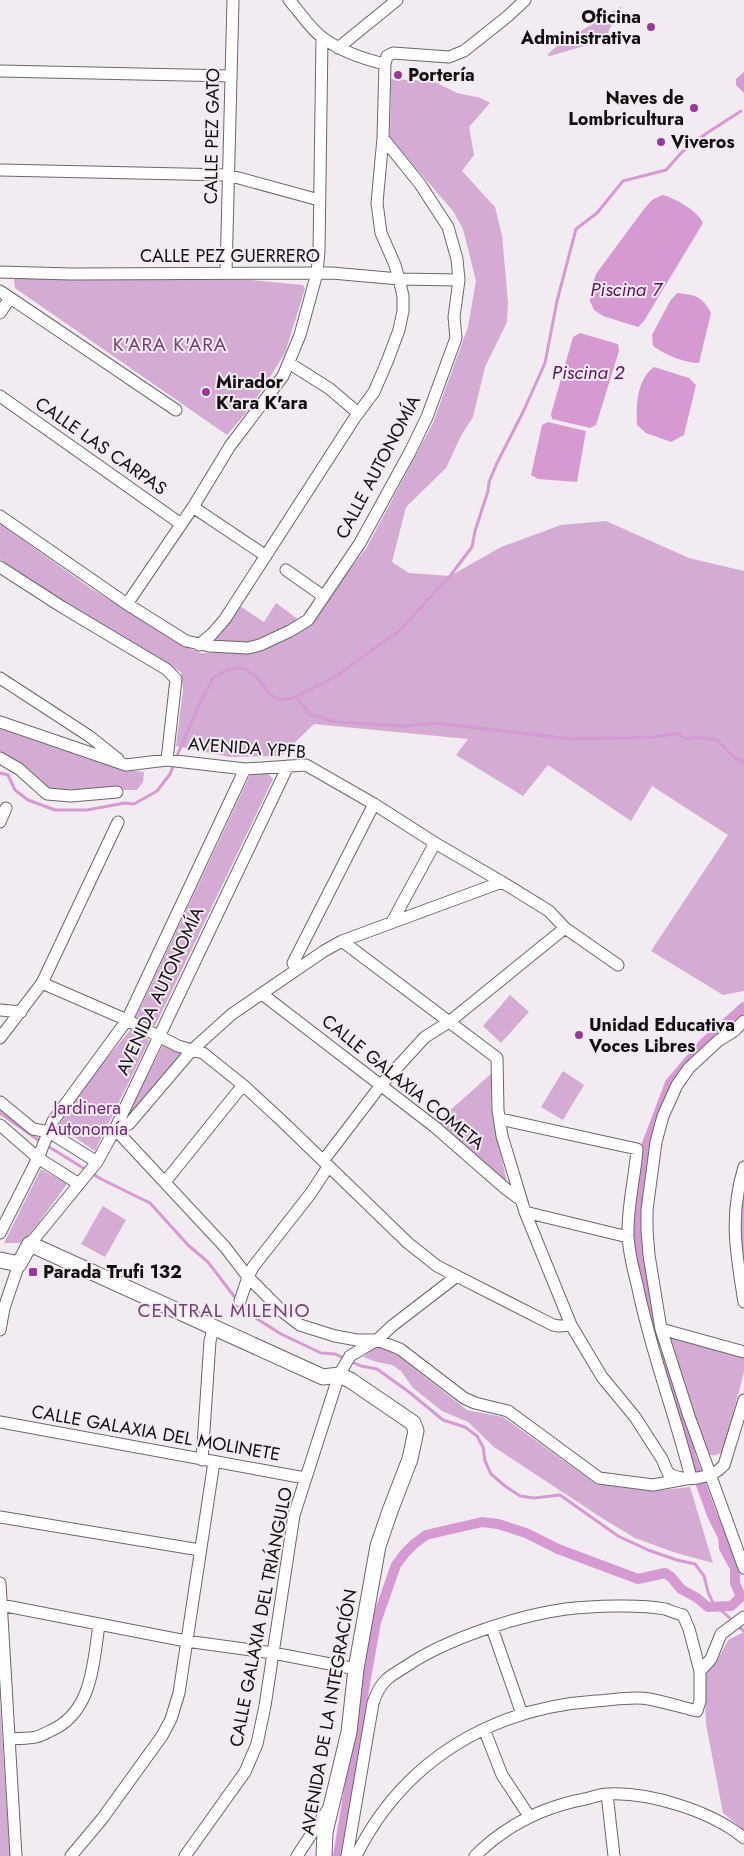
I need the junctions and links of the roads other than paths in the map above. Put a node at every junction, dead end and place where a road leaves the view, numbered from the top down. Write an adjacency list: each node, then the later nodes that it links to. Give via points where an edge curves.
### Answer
1 (233, 0): 9 (street, CALLE PEZ GATO)
2 (289, 0): 5 (street)
3 (397, 0): 6 (street)
4 (524, 0): 7 (street, via 464,51 449,57 394,53 387,56)
5 (322, 37): 6 (street); 13 (street)
6 (338, 48): 7 (street)
7 (385, 64): 10 (street)
8 (0, 71): 9 (street)
9 (231, 76): 12 (street, CALLE PEZ GATO)
10 (382, 138): 17 (street, via 378,221); 18 (street, CALLE AUTONOMÍA, via 420,184 448,227)
11 (0, 170): 12 (street)
12 (228, 175): 13 (street); 15 (street, CALLE PEZ GATO)
13 (319, 200): 16 (street)
14 (0, 272): 15 (street, CALLE PEZ GUERRERO)
15 (226, 273): 16 (street, CALLE PEZ GUERRERO)
16 (317, 273): 17 (street, CALLE PEZ GUERRERO); 22 (street)
17 (399, 279): 18 (street, CALLE PEZ GUERRERO); 25 (street, via 403,296 399,330 374,392)
18 (459, 280): 32 (street, CALLE AUTONOMÍA, via 454,317 456,338 428,416 370,525)
19 (0, 292): 20 (street)
20 (10, 298): 21 (street); 24 (street)
21 (0, 314)
22 (289, 363): 25 (street, via 330,389); 26 (street, via 283,376 230,446)
23 (0, 396): 28 (street, CALLE LAS CARPAS)
24 (176, 410)
25 (358, 413): 29 (street)
26 (194, 506): 28 (street); 29 (street)
27 (0, 516): 33 (street)
28 (182, 524): 33 (street)
29 (266, 556): 34 (street, via 225,619)
30 (0, 566): 38 (street, AVENIDA YPFB, via 166,669 176,679)
31 (286, 570): 32 (street)
32 (323, 596): 34 (street, CALLE AUTONOMÍA, via 308,620 260,645 248,648)
33 (127, 604): 34 (street, via 186,641)
34 (199, 645)
35 (0, 678): 39 (street, via 89,736)
36 (0, 722): 39 (street)
37 (0, 758): 42 (street, via 19,769 47,794 71,796)
38 (167, 760): 39 (street); 41 (street, AVENIDA YPFB)
39 (126, 765)
40 (288, 766): 41 (street, AVENIDA YPFB); 43 (street, AVENIDA YPFB, via 306,766); 61 (street, AVENIDA AUTONOMÍA)
41 (245, 768): 58 (street, AVENIDA AUTONOMÍA)
42 (117, 792)
43 (374, 804): 47 (street, AVENIDA YPFB); 53 (street, via 293,962)
44 (6, 808): 45 (street)
45 (0, 822)
46 (118, 822): 54 (street)
47 (435, 844): 48 (street, AVENIDA YPFB); 49 (street)
48 (502, 882): 49 (street); 50 (street, AVENIDA YPFB, via 549,912)
49 (392, 922): 51 (street)
50 (564, 928): 52 (street, AVENIDA YPFB); 60 (street)
51 (342, 940): 53 (street); 60 (street)
52 (618, 965)
53 (296, 970): 55 (street)
54 (42, 983): 57 (street); 58 (street)
55 (262, 994): 63 (street, via 232,1014); 65 (street, CALLE GALAXIA COMETA)
56 (0, 1010): 57 (street)
57 (21, 1012): 62 (street)
58 (128, 1020): 61 (street); 70 (street, AVENIDA AUTONOMÍA)
59 (744, 1021): 90 (street, via 689,1068 663,1116 656,1142 647,1210 649,1255)
60 (449, 1022): 65 (street, via 425,1036); 67 (street, via 497,1058)
61 (159, 1035): 63 (street); 69 (street, AVENIDA AUTONOMÍA)
62 (0, 1038)
63 (192, 1050): 64 (street, via 203,1053); 69 (street, via 129,1124)
64 (243, 1085): 73 (street); 75 (street)
65 (381, 1085): 73 (street); 77 (street, CALLE GALAXIA COMETA)
66 (0, 1102): 70 (street, via 33,1129)
67 (500, 1119): 77 (street); 80 (street, via 637,1149)
68 (0, 1125): 71 (street)
69 (114, 1129): 72 (street, AVENIDA AUTONOMÍA); 75 (street)
70 (48, 1132): 71 (street, AVENIDA AUTONOMÍA); 72 (street)
71 (38, 1158): 76 (street); 79 (street, AVENIDA AUTONOMÍA)
72 (96, 1162): 76 (street, AVENIDA AUTONOMÍA)
73 (326, 1164): 84 (street, via 408,1243 437,1266); 85 (street, via 311,1192)
74 (744, 1167): 87 (street, via 734,1215)
75 (165, 1182): 85 (street, via 225,1246)
76 (79, 1184): 81 (street, AVENIDA AUTONOMÍA)
77 (521, 1200): 78 (street)
78 (525, 1212): 80 (street); 88 (street)
79 (0, 1233)
80 (628, 1237): 99 (street, via 644,1319)
81 (30, 1244): 83 (main road, AVENIDA AUTONOMÍA); 89 (main road)
82 (0, 1260): 83 (main road)
83 (19, 1264): 91 (street, AVENIDA AUTONOMÍA)
84 (457, 1276): 88 (street, via 552,1324); 92 (street)
85 (248, 1278): 86 (street); 92 (street, via 300,1325 335,1336)
86 (240, 1301)
87 (744, 1302)
88 (571, 1325): 99 (street, via 602,1377 635,1417 668,1473)
89 (214, 1326): 94 (main road, via 323,1377); 97 (street, via 210,1341)
90 (661, 1329): 93 (street); 99 (street)
91 (0, 1330)
92 (377, 1340): 94 (street); 99 (street, via 400,1349 464,1398 508,1411 598,1478 653,1485)
93 (744, 1352)
94 (344, 1366): 100 (street, CALLE GALAXIA DEL TRIÁNGULO); 111 (main road, AVENIDA DE LA INTEGRACIÓN, via 350,1380 413,1423 416,1431 410,1459 378,1546)
95 (744, 1400): 99 (street, via 724,1465 718,1472)
96 (0, 1422): 97 (street, CALLE GALAXIA DEL MOLINETE)
97 (202, 1460): 98 (street, CALLE GALAXIA DEL MOLINETE)
98 (214, 1462): 100 (street, CALLE GALAXIA DEL MOLINETE); 102 (street)
99 (700, 1477): 103 (street)
100 (305, 1478): 110 (street, CALLE GALAXIA DEL TRIÁNGULO, via 294,1515)
101 (0, 1517): 102 (street)
102 (200, 1550): 109 (street)
103 (744, 1568)
104 (0, 1583): 105 (street)
105 (1, 1606): 107 (street); 115 (street)
106 (744, 1617): 112 (street, via 721,1634 711,1659)
107 (99, 1626): 109 (street); 115 (street, via 87,1694 76,1713 59,1728 36,1737)
108 (492, 1628): 112 (street, via 564,1610 626,1607 666,1610 683,1615); 113 (street); 125 (street, via 432,1651 387,1679 378,1689)
109 (186, 1641): 110 (street); 121 (street, via 172,1720 102,1819)
110 (273, 1653): 111 (street); 122 (street, CALLE GALAXIA DEL TRIÁNGULO, via 252,1760)
111 (356, 1668): 117 (main road, AVENIDA DE LA INTEGRACIÓN, via 349,1732)
112 (700, 1671): 113 (street, via 697,1711 648,1699 560,1704)
113 (522, 1714): 114 (street)
114 (484, 1729): 118 (street, via 502,1775); 126 (street, via 447,1749 408,1781 376,1819)
115 (9, 1739): 120 (street)
116 (607, 1794): 118 (street, via 569,1802); 119 (street, via 652,1799 695,1810); 128 (street)
117 (332, 1803): 123 (street); 124 (main road, AVENIDA DE LA INTEGRACIÓN, via 325,1832)
118 (529, 1816): 127 (street, via 507,1829)
119 (744, 1838)
120 (16, 1856)
121 (71, 1856)
122 (186, 1856)
123 (297, 1856)
124 (324, 1856)
125 (347, 1856)
126 (356, 1856)
127 (475, 1856)
128 (614, 1856)

